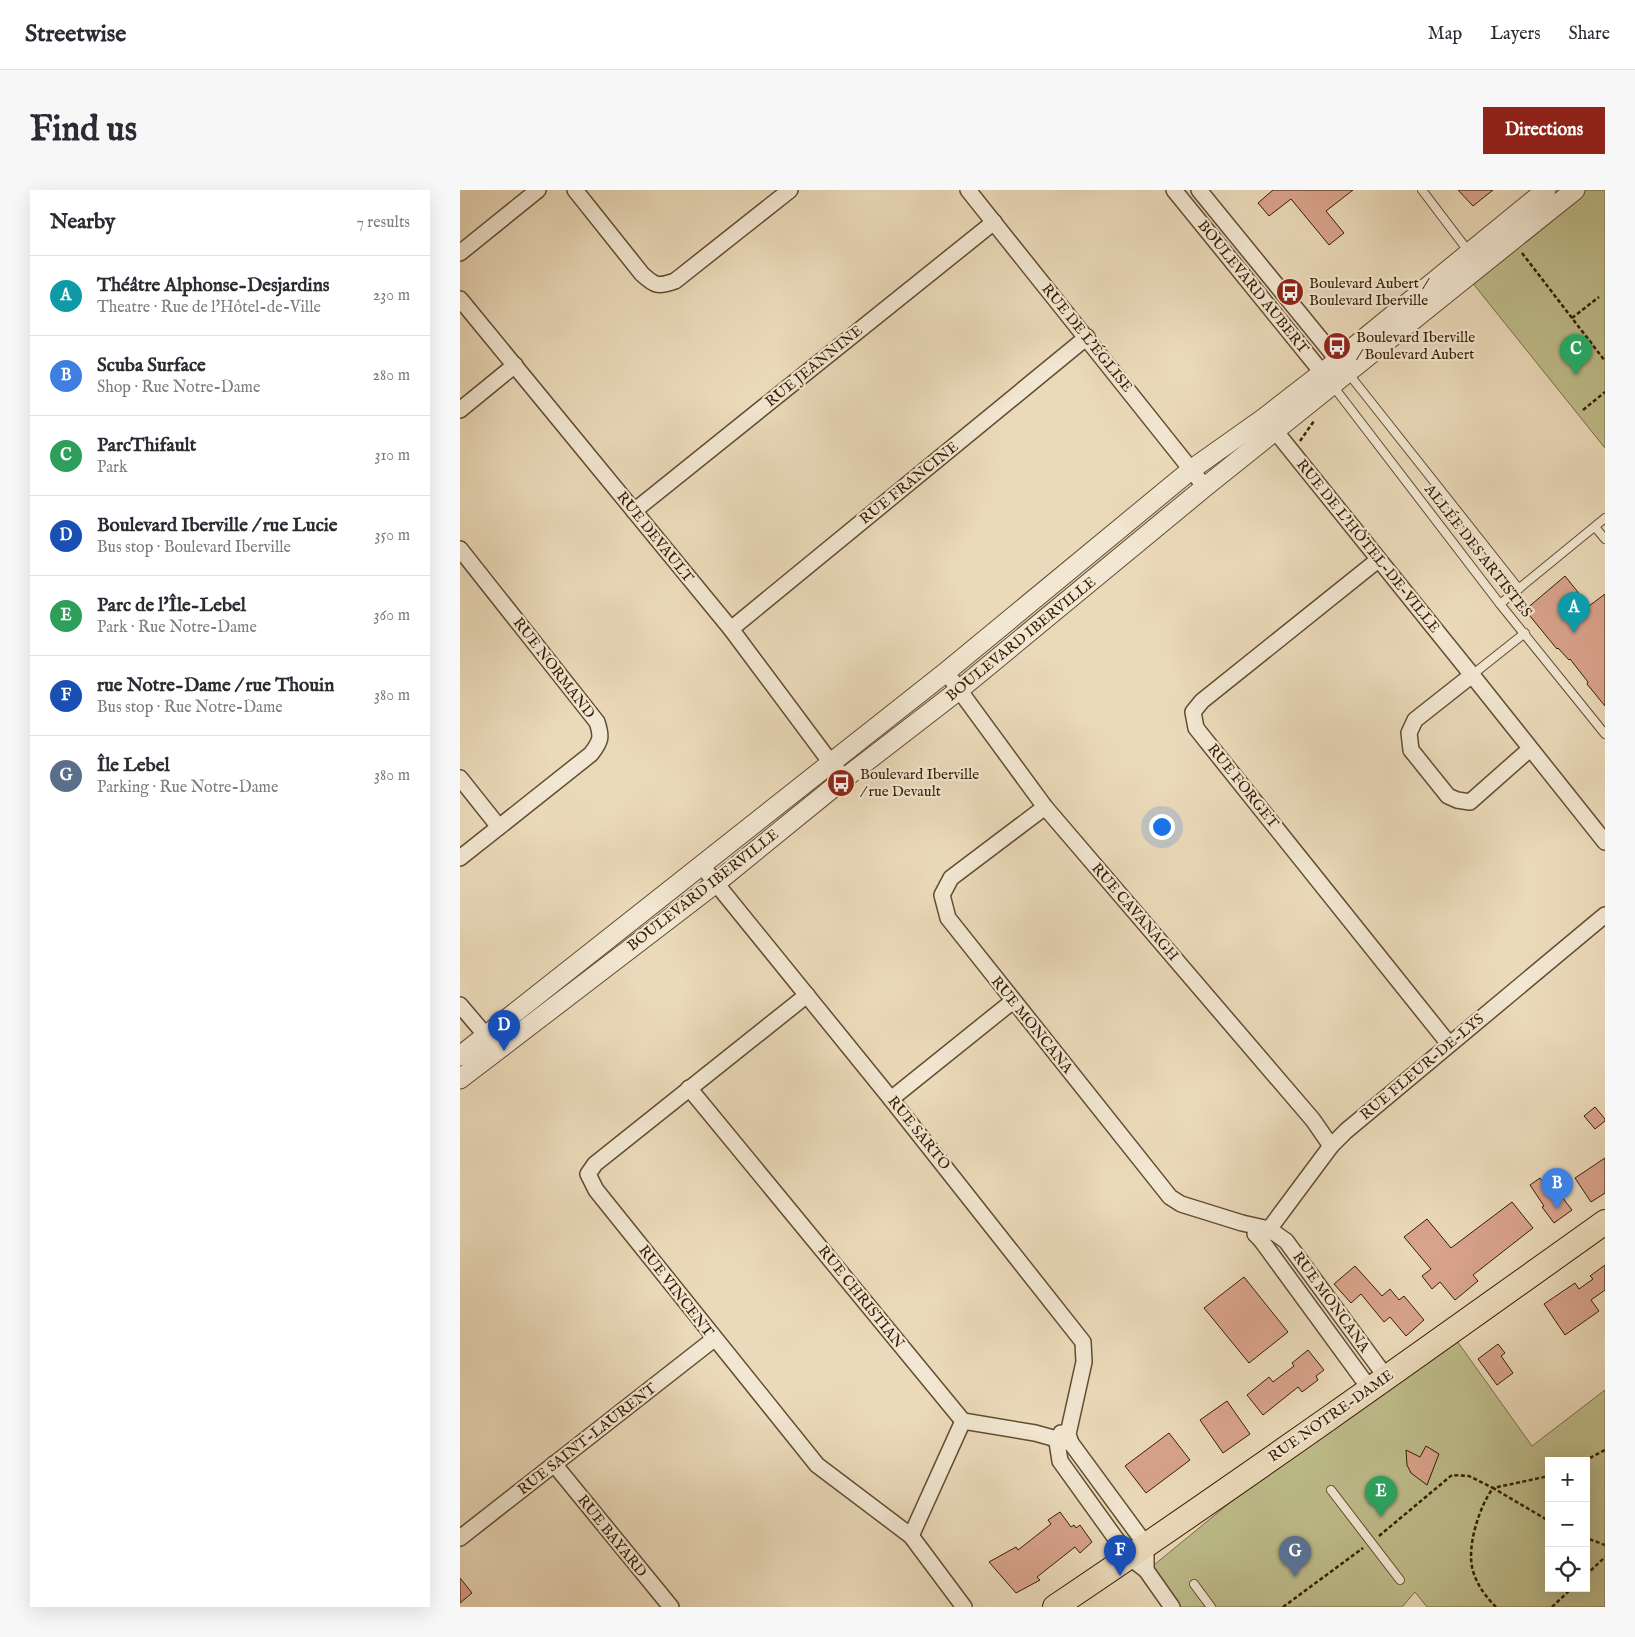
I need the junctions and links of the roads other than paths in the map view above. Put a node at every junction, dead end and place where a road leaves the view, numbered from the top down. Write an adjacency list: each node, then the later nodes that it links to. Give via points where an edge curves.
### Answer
1 (538, 190): 11 (street)
2 (574, 190): 3 (street, via 642,274 652,283 662,286 675,281)
3 (790, 190)
4 (968, 190): 10 (street, RUE DE L'ÉGLISE)
5 (1174, 190): 17 (street, BOULEVARD AUBERT)
6 (1198, 190): 16 (street, BOULEVARD AUBERT)
7 (1422, 190): 12 (lane)
8 (1546, 190): 12 (street, BOULEVARD IBERVILLE)
9 (1575, 190): 12 (street, BOULEVARD IBERVILLE, via 1512,240)
10 (994, 222): 14 (street, RUE DE L'ÉGLISE); 22 (street, RUE JEANNINE)
11 (460, 253)
12 (1475, 258): 16 (street, BOULEVARD IBERVILLE)
13 (460, 299): 15 (street, RUE DEVAULT)
14 (1087, 337): 20 (street, RUE DE L'ÉGLISE); 30 (street, RUE FRANCINE)
15 (515, 365): 18 (street); 22 (street, RUE DEVAULT)
16 (1342, 366): 17 (street, BOULEVARD IBERVILLE); 28 (lane)
17 (1327, 379): 19 (street, BOULEVARD IBERVILLE); 29 (lane, ALLÉE DES ARTISTES)
18 (460, 410)
19 (1269, 424): 20 (street, BOULEVARD IBERVILLE); 21 (street, BOULEVARD IBERVILLE); 27 (street, RUE DE L'HÔTEL-DE-VILLE)
20 (1192, 469): 21 (street, RUE DE L'ÉGLISE); 32 (street, BOULEVARD IBERVILLE)
21 (1205, 487): 34 (street, BOULEVARD IBERVILLE)
22 (634, 511): 30 (street, RUE DEVAULT)
23 (1605, 518): 24 (lane)
24 (1595, 527): 25 (lane); 28 (lane)
25 (1605, 539)
26 (460, 548): 41 (street, RUE NORMAND, via 597,722 600,734 599,744 591,754)
27 (1378, 560): 33 (street, RUE DE L'HÔTEL-DE-VILLE); 51 (street, RUE FORGET, via 1202,701 1193,712 1196,728)
28 (1519, 589): 29 (lane)
29 (1500, 604): 31 (lane, ALLÉE DES ARTISTES)
30 (731, 629): 37 (street, RUE DEVAULT)
31 (1525, 633): 33 (lane); 35 (lane, ALLÉE DES ARTISTES)
32 (946, 672): 34 (street, RUE CAVANAGH); 37 (street, BOULEVARD IBERVILLE)
33 (1472, 675): 36 (street, RUE DE L'HÔTEL-DE-VILLE); 36 (street, via 1416,720 1409,734 1411,750 1448,796 1470,802)
34 (959, 690): 39 (street, BOULEVARD IBERVILLE); 40 (street, RUE CAVANAGH)
35 (1605, 734)
36 (1530, 750): 42 (street, RUE DE L'HÔTEL-DE-VILLE)
37 (831, 763): 39 (street, RUE DEVAULT); 44 (street, BOULEVARD IBERVILLE)
38 (460, 778): 41 (street)
39 (845, 778): 45 (street, BOULEVARD IBERVILLE)
40 (1045, 807): 48 (street, RUE MONCANA, via 951,878 942,895 948,918); 56 (street, RUE CAVANAGH, via 1313,1120)
41 (499, 827): 43 (street, RUE NORMAND)
42 (1605, 842)
43 (460, 858)
44 (702, 866): 45 (street, RUE SARTO); 50 (street, BOULEVARD IBERVILLE)
45 (716, 883): 47 (street, RUE SARTO); 50 (street, BOULEVARD IBERVILLE)
46 (1605, 915): 51 (street, RUE FLEUR-DE-LYS)
47 (807, 995): 54 (street, RUE VINCENT); 55 (street, RUE SARTO)
48 (1013, 1001): 55 (street); 58 (street, RUE MONCANA, via 1170,1197 1181,1204 1242,1222)
49 (460, 1005): 50 (street)
50 (491, 1043): 52 (street, BOULEVARD IBERVILLE); 53 (street, BOULEVARD IBERVILLE)
51 (1449, 1044): 56 (street, RUE FLEUR-DE-LYS)
52 (460, 1056)
53 (460, 1079)
54 (689, 1088): 59 (street, RUE VINCENT, via 595,1164 588,1174 596,1190); 61 (street, RUE CHRISTIAN)
55 (891, 1099): 62 (street, RUE SARTO, via 1083,1342 1084,1362 1070,1419 1062,1431)
56 (1330, 1146): 58 (street, RUE FLEUR-DE-LYS)
57 (1605, 1222): 60 (main road, RUE NOTRE-DAME)
58 (1265, 1234): 60 (street, RUE MONCANA, via 1286,1241)
59 (714, 1340): 63 (street, RUE SAINT-LAURENT); 65 (street, RUE VINCENT, via 817,1465)
60 (1378, 1383): 67 (main road, RUE NOTRE-DAME)
61 (963, 1421): 62 (street); 65 (street)
62 (1064, 1441): 67 (street)
63 (554, 1464): 66 (street, RUE SAINT-LAURENT); 70 (street, RUE BAYARD)
64 (1330, 1490): 68 (lane)
65 (911, 1536): 71 (street, RUE VINCENT)
66 (460, 1538)
67 (1140, 1557): 72 (main road, RUE NOTRE-DAME); 73 (street)
68 (1400, 1580)
69 (1194, 1584): 74 (lane)
70 (671, 1607)
71 (964, 1607)
72 (1055, 1607)
73 (1172, 1607)
74 (1211, 1607)

